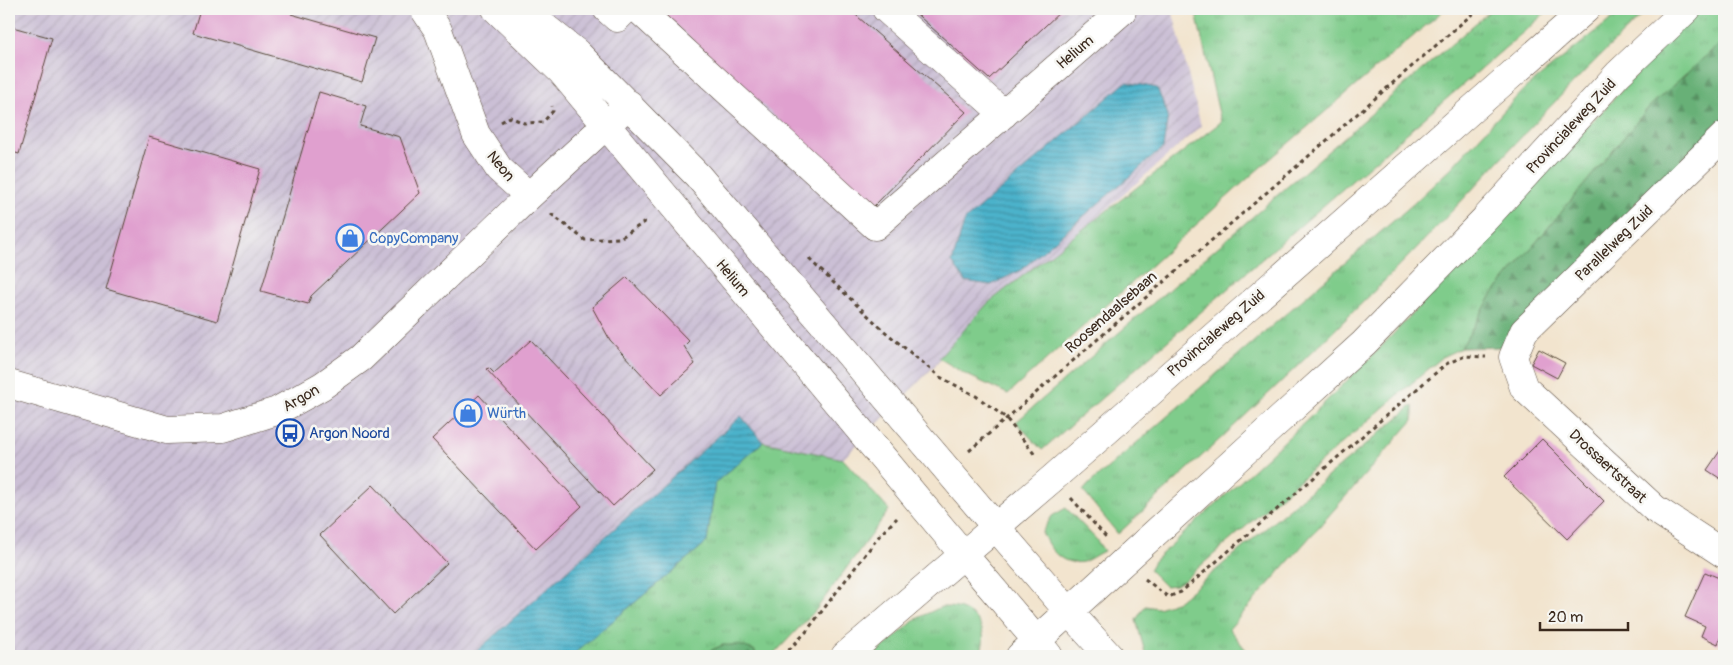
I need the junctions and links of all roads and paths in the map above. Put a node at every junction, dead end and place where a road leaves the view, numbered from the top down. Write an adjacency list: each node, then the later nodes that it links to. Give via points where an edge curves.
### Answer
1 (424, 9): 14 (main road, Neon, via 438,30 476,134 499,169)
2 (496, 9): 12 (main road, Helium, via 561,71)
3 (522, 9): 10 (main road, via 577,53)
4 (886, 9): 11 (main road)
5 (1122, 9): 11 (main road, Helium)
6 (1478, 9): 19 (path, Roosendaalsebaan)
7 (1586, 9): 22 (main road, Provincialeweg Zuid)
8 (1688, 9): 25 (main road, Provincialeweg Zuid, via 1618,74 1484,220 1364,343)
9 (622, 11): 11 (main road, Helium, via 875,226)
10 (629, 104): 12 (main road); 20 (main road, via 698,176)
11 (1004, 114)
12 (605, 126): 14 (main road); 15 (main road, Helium)
13 (1724, 136): 17 (main road, Parallelweg Zuid, via 1524,330)
14 (529, 196): 15 (path, via 585,240 620,238); 18 (main road, Argon, via 361,358 277,412 223,428 167,430)
15 (670, 201): 21 (main road, Helium)
16 (802, 252): 19 (path, via 883,330 932,371)
17 (1513, 358): 24 (main road, Drossaertstraat, via 1524,388 1655,509)
18 (9, 384)
19 (1006, 418): 20 (path, Roosendaalsebaan)
20 (948, 469): 22 (main road)
21 (917, 498): 23 (main road, Helium); 27 (path, via 880,535 824,610)
22 (995, 526): 23 (main road, Provincialeweg Zuid); 25 (main road)
23 (963, 554): 26 (main road, Helium); 28 (main road, Provincialeweg Zuid)
24 (1724, 554)
25 (1069, 612): 26 (main road, Provincialeweg Zuid); 29 (main road)
26 (1035, 651)
27 (783, 656)
28 (845, 656)
29 (1109, 656)

